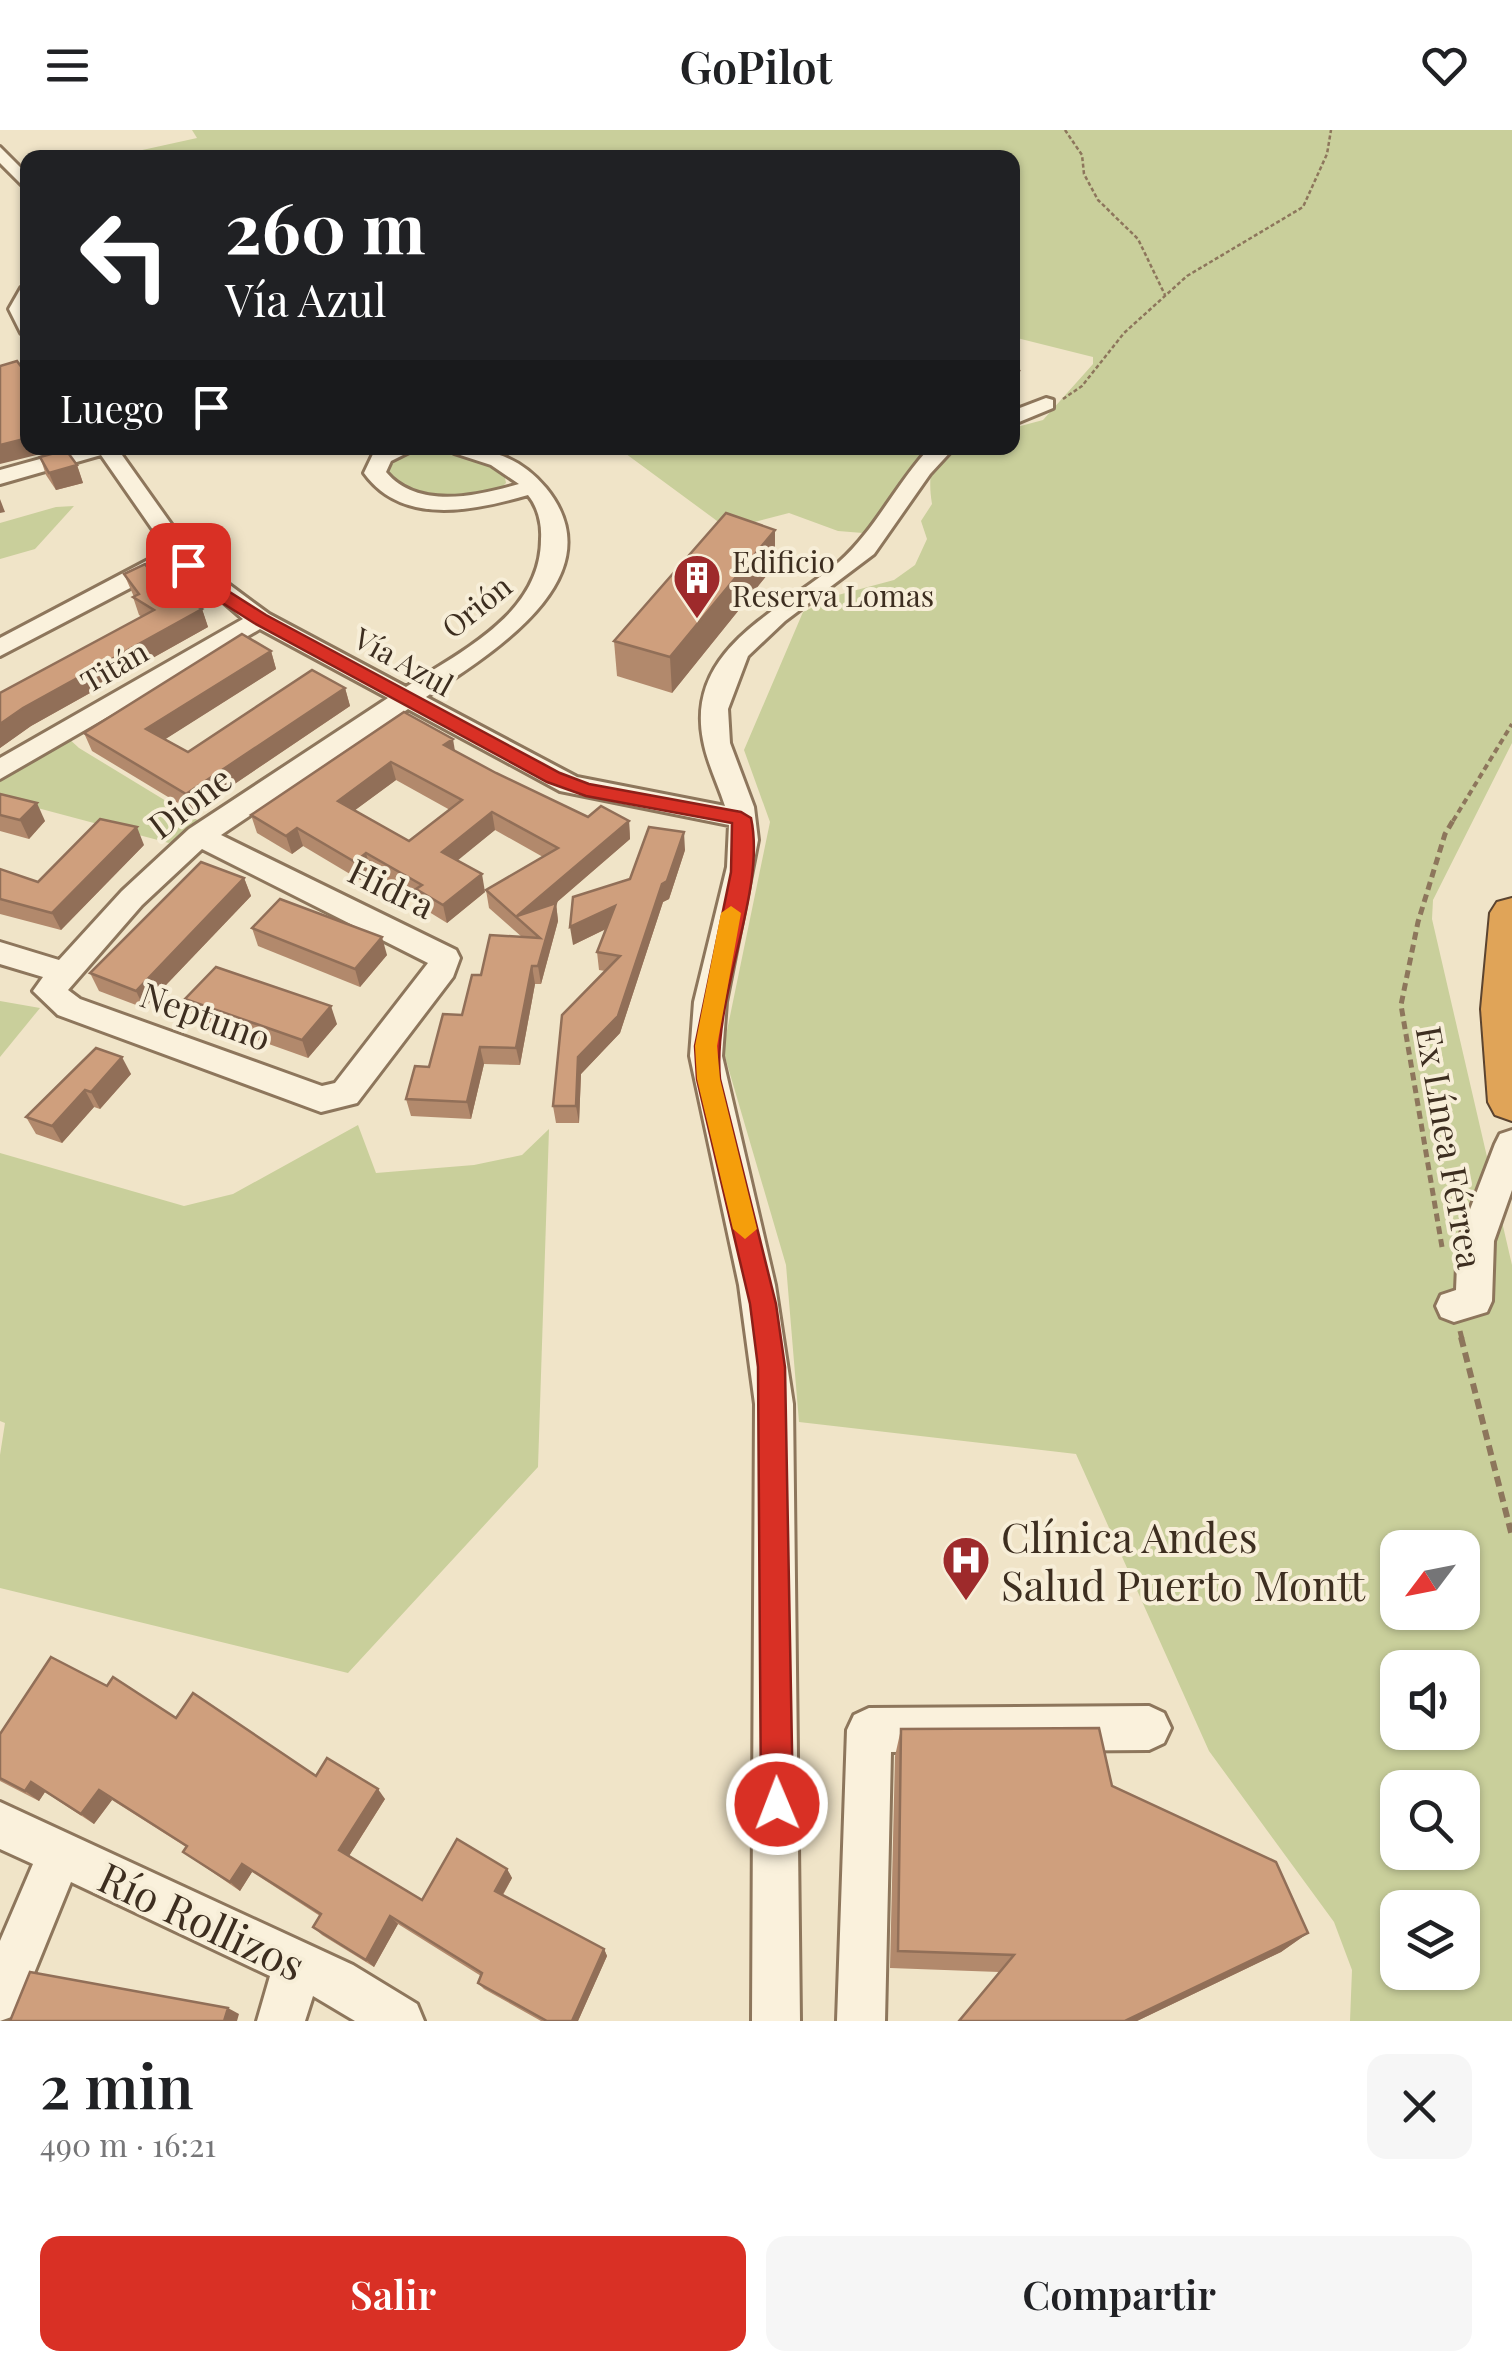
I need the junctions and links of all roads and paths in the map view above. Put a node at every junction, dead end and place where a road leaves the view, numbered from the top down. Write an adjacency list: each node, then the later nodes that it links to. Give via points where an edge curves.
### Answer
1 (1065, 130): 5 (path, via 1098,200 1138,239)
2 (1332, 130): 5 (path, via 1304,207 1216,257)
3 (0, 152): 4 (street)
4 (20, 187)
5 (1166, 295): 6 (path, via 1124,332 1082,386)
6 (1046, 404): 7 (street)
7 (1020, 415)
8 (38, 455): 14 (street)
9 (80, 455): 14 (street)
10 (110, 455): 16 (street, Vía Azul)
11 (390, 455): 15 (street, via 375,472 409,497 469,503)
12 (484, 455): 15 (street, Orión)
13 (934, 455): 22 (street, via 892,520 854,562 762,626 726,674 715,708 715,740)
14 (0, 477)
15 (532, 488): 19 (street, Orión, via 549,508 557,545 539,598 500,636)
16 (180, 553): 17 (street, Vía Azul, via 210,586); 18 (street)
17 (260, 619): 19 (street, Vía Azul); 21 (street, Titán)
18 (0, 648)
19 (404, 699): 22 (street, Vía Azul, via 570,785); 23 (street, Dione)
20 (1512, 724): 31 (path, Ex Línea Férrea, via 1445,834 1401,1005)
21 (0, 770)
22 (741, 818): 41 (street, via 741,872 706,1046 772,1367)
23 (199, 836): 26 (street, Dione); 27 (street, Hidra, via 445,958)
24 (1512, 913): 28 (highway, via 1504,1009)
25 (0, 952): 26 (street, Neptuno)
26 (57, 983): 27 (street, Neptuno, via 69,1007 322,1100)
27 (338, 1098)
28 (1512, 1102)
29 (1512, 1144): 31 (street)
30 (1512, 1228): 31 (street)
31 (1459, 1245): 32 (street, via 1477,1293 1474,1301)
32 (1454, 1306): 33 (path, Ex Línea Férrea)
33 (1512, 1536)
34 (1148, 1728): 42 (street, via 870,1730)
35 (0, 1825): 36 (street, Río Rollizos)
36 (60, 1854): 37 (street, Río Rollizos); 38 (street)
37 (298, 1964): 39 (street); 40 (street, Río Rollizos)
38 (0, 1998)
39 (281, 2021)
40 (400, 2021)
41 (776, 2021)
42 (860, 2021)

